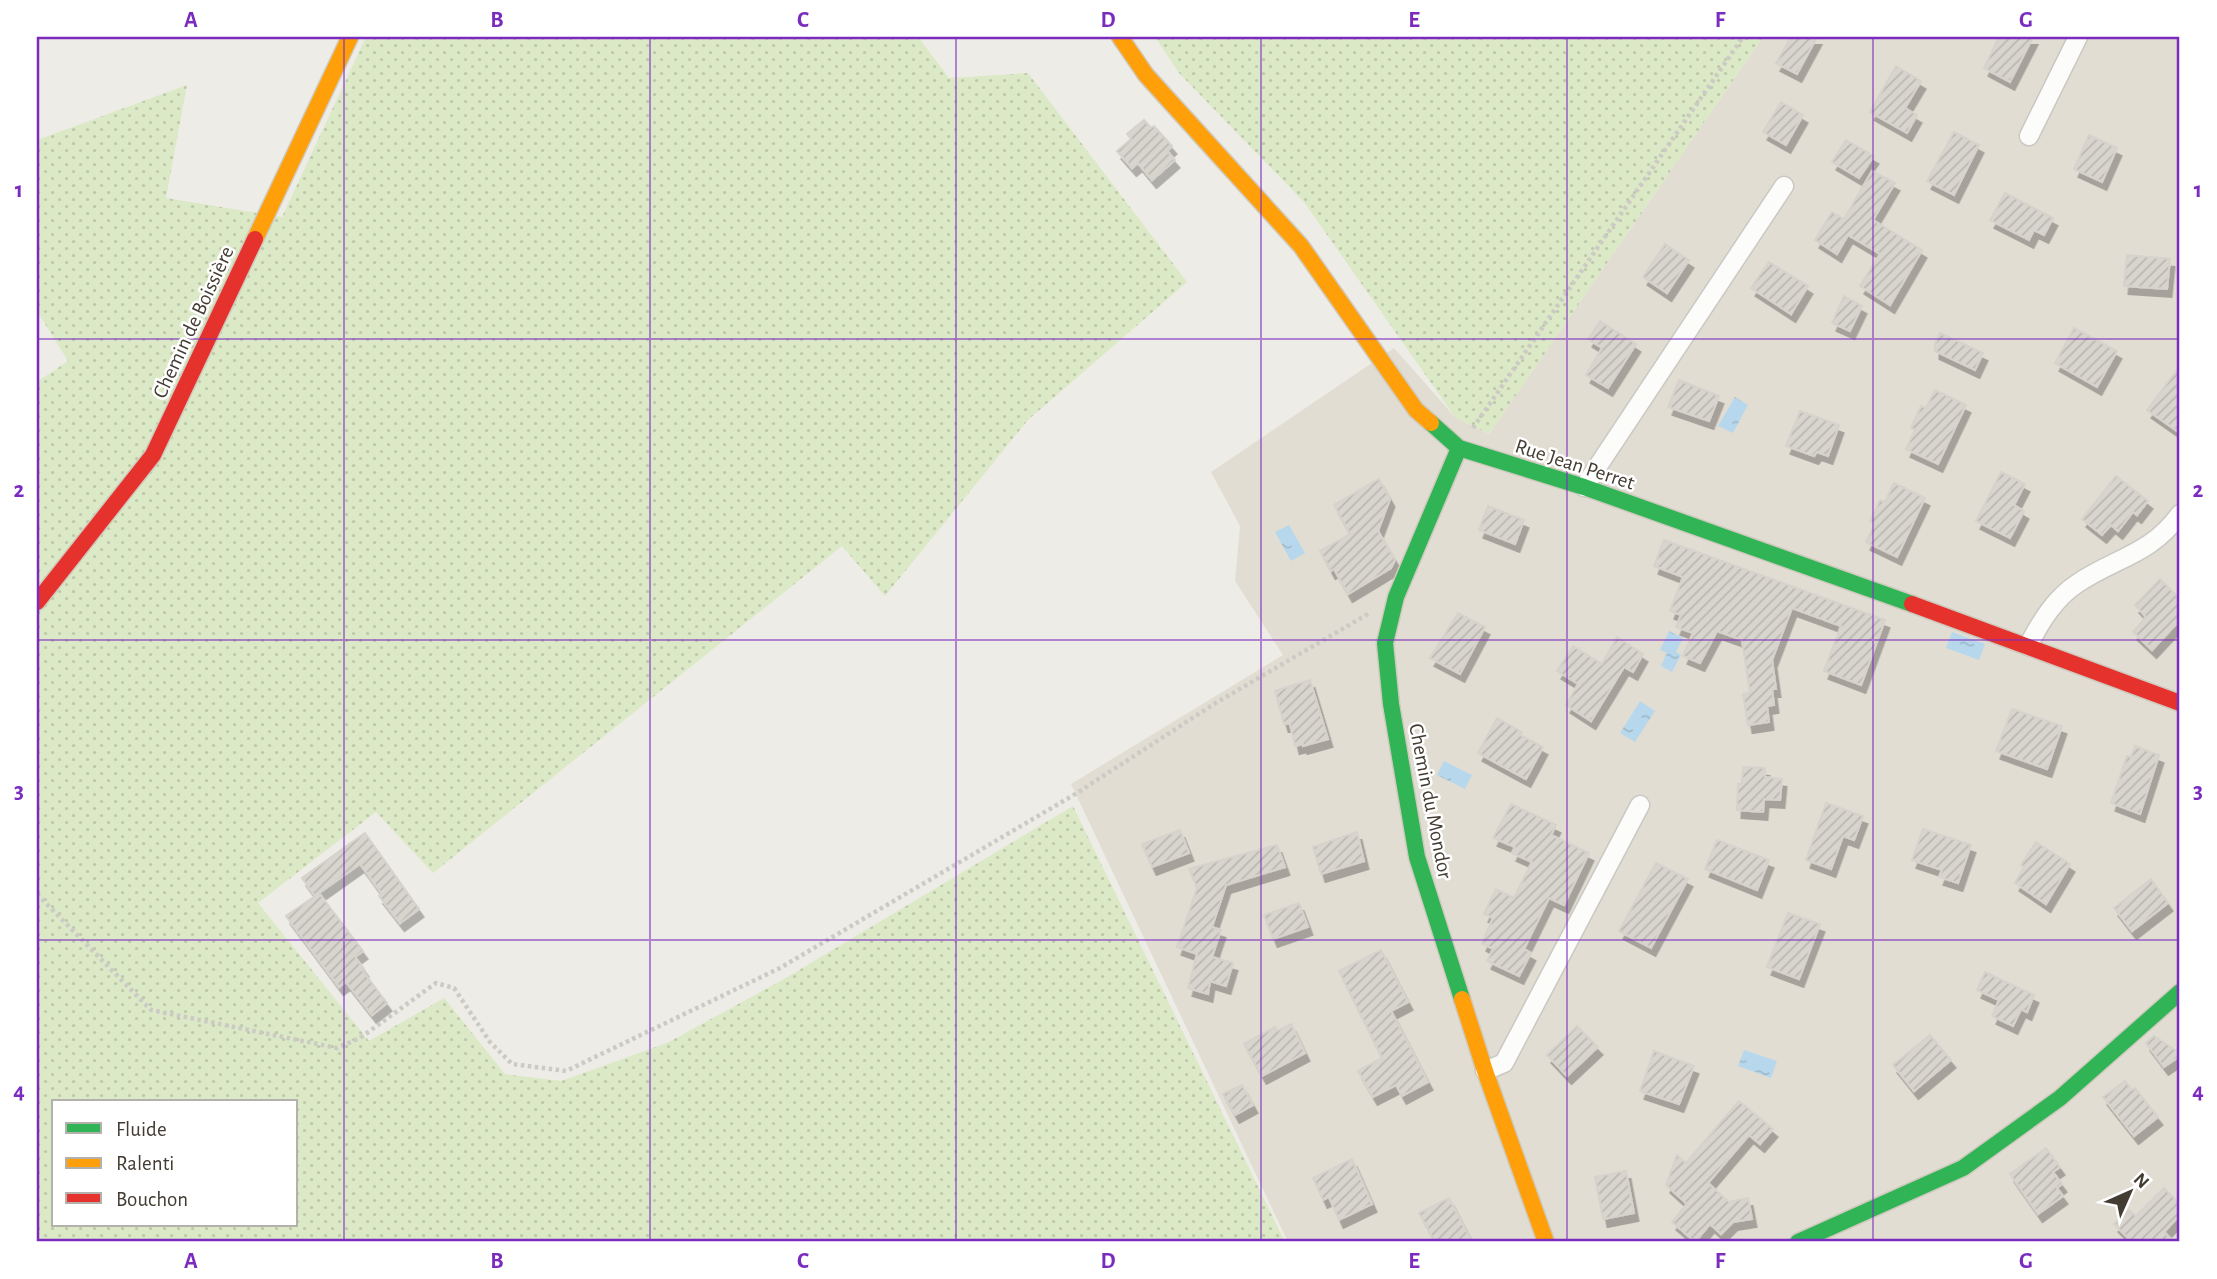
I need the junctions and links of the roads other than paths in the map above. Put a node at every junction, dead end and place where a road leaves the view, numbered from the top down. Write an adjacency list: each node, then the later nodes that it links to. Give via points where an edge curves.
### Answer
1 (350, 37): 9 (street, Chemin de Boissière, via 153,455)
2 (1120, 37): 6 (street, Rue Jean Perret, via 1146,75 1301,246 1416,410)
3 (2078, 37): 4 (street)
4 (2029, 136)
5 (1784, 186): 7 (street)
6 (1458, 449): 7 (street, Rue Jean Perret); 14 (street, Chemin du Mondor, via 1396,597 1385,643 1417,857)
7 (1584, 487): 10 (street, Rue Jean Perret)
8 (2180, 514): 10 (street, via 2153,544 2078,583 2058,600)
9 (37, 602)
10 (2028, 646): 11 (street, Rue Jean Perret)
11 (2180, 702)
12 (1640, 805): 14 (street, via 1504,1063)
13 (2180, 992): 16 (street, via 2060,1098 1962,1168)
14 (1485, 1071): 15 (street, Chemin du Mondor)
15 (1546, 1242)
16 (1798, 1242)

